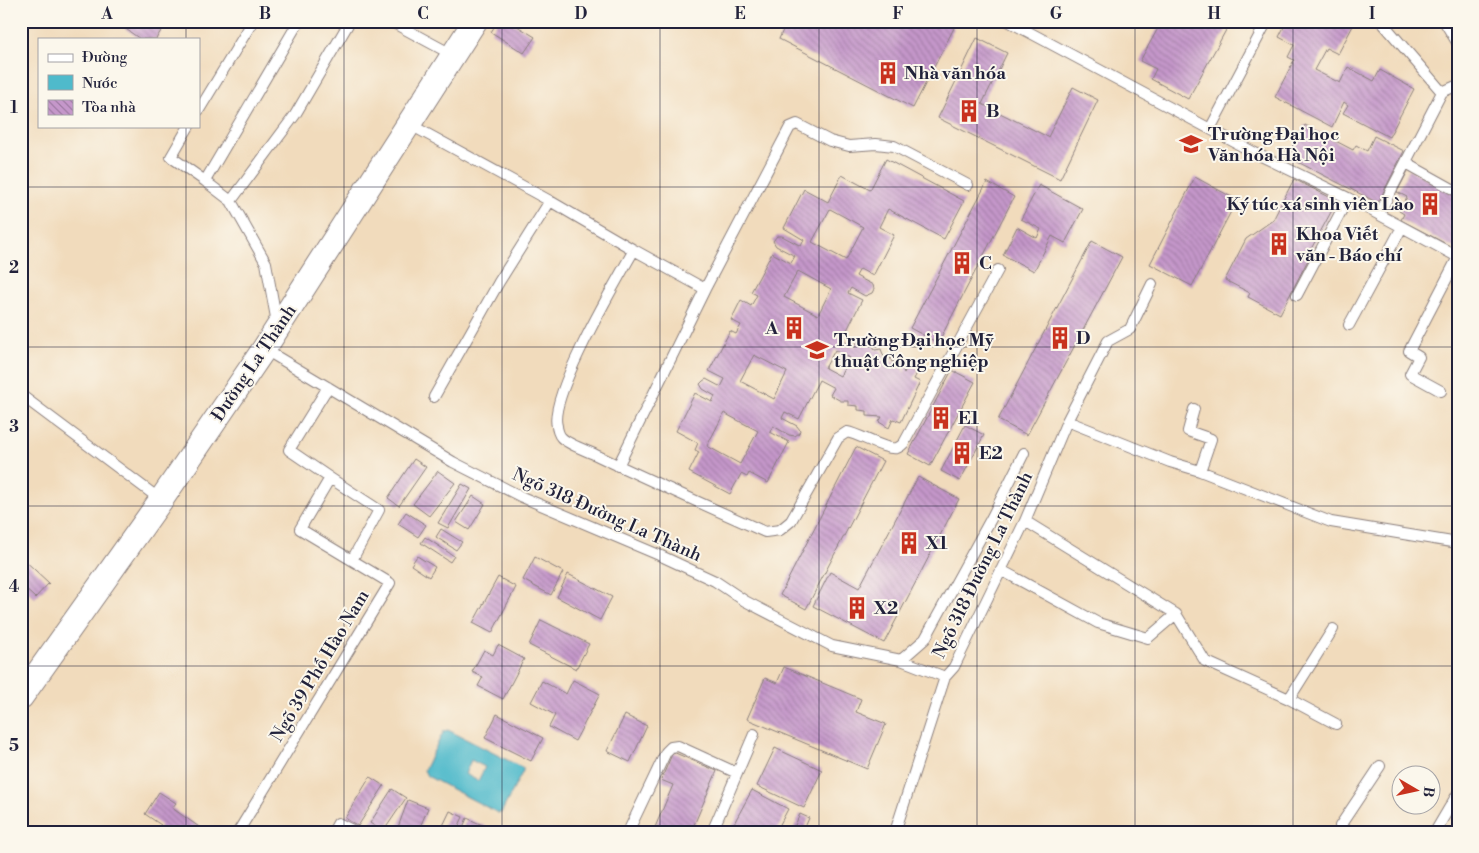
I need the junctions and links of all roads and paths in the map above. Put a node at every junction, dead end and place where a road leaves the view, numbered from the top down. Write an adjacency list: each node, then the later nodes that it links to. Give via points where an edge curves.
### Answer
1 (253, 21): 14 (lane)
2 (299, 21): 19 (lane)
3 (350, 21): 23 (lane, via 295,115)
4 (390, 21): 11 (lane)
5 (475, 21): 11 (street, Đường La Thành)
6 (1008, 21): 17 (lane)
7 (1268, 21): 17 (lane)
8 (1381, 21): 13 (lane)
9 (1444, 21): 10 (lane)
10 (1458, 44)
11 (454, 56): 15 (street, Đường La Thành)
12 (1458, 85): 13 (lane)
13 (1442, 92): 18 (lane)
14 (200, 108)
15 (408, 124): 24 (lane); 34 (street, Đường La Thành)
16 (188, 128): 19 (lane, via 171,157)
17 (1210, 129): 22 (lane)
18 (1406, 163): 21 (lane); 25 (lane)
19 (206, 182): 23 (lane)
20 (968, 185): 31 (lane, via 894,146 849,146 830,141 797,124 790,127)
21 (1458, 192)
22 (1348, 198): 25 (lane); 32 (lane)
23 (231, 201): 34 (lane, via 266,263)
24 (550, 201): 27 (lane); 39 (lane, via 499,282)
25 (1379, 214): 26 (lane)
26 (1402, 227): 28 (lane); 33 (lane)
27 (634, 250): 31 (lane); 43 (lane, via 584,341 558,405 556,424 561,437)
28 (1458, 257): 37 (lane, via 1409,351 1419,357 1410,374)
29 (998, 270): 43 (lane, via 904,444 888,448 847,432 838,438 791,521 780,530 765,532)
30 (1152, 284): 41 (lane, Ngõ 318 Đường La Thành, via 1130,329 1108,341)
31 (705, 289): 43 (lane)
32 (1296, 295)
33 (1349, 325)
34 (278, 329): 35 (street, Đường La Thành)
35 (264, 349): 36 (lane, Ngõ 318 Đường La Thành); 46 (street, Đường La Thành)
36 (328, 387): 45 (lane, via 289,450); 53 (lane, Ngõ 318 Đường La Thành, via 453,462 522,498 715,581 744,602 832,646)
37 (1441, 391)
38 (21, 395): 46 (lane)
39 (434, 397)
40 (1194, 409): 44 (lane, via 1188,431 1211,439)
41 (1067, 422): 44 (lane); 47 (lane, Ngõ 318 Đường La Thành)
42 (1024, 453): 53 (lane, via 925,639)
43 (618, 466)
44 (1200, 471): 48 (lane, via 1331,522)
45 (330, 478): 49 (lane, via 379,510); 49 (lane, Ngõ 39 Phố Hào Nam, via 300,528)
46 (161, 500): 55 (street, Đường La Thành)
47 (1025, 521): 50 (lane, Ngõ 318 Đường La Thành); 51 (lane)
48 (1458, 543)
49 (352, 560): 62 (lane, Ngõ 39 Phố Hào Nam, via 390,583)
50 (1001, 570): 51 (lane, via 1098,623 1148,638); 54 (lane, Ngõ 318 Đường La Thành, via 954,667)
51 (1176, 614): 56 (lane, via 1205,661)
52 (1333, 629): 56 (lane)
53 (901, 660): 54 (lane, Ngõ 318 Đường La Thành)
54 (945, 677): 67 (lane)
55 (21, 697)
56 (1289, 699): 57 (lane)
57 (1336, 724)
58 (754, 734): 60 (lane)
59 (1380, 766): 68 (lane, via 1340,826)
60 (737, 774): 65 (lane, via 678,746 671,747); 66 (lane)
61 (1458, 793): 69 (lane)
62 (238, 832)
63 (334, 832): 64 (lane, via 338,823)
64 (356, 832)
65 (628, 832)
66 (712, 832)
67 (895, 832)
68 (1349, 832)
69 (1435, 832)

